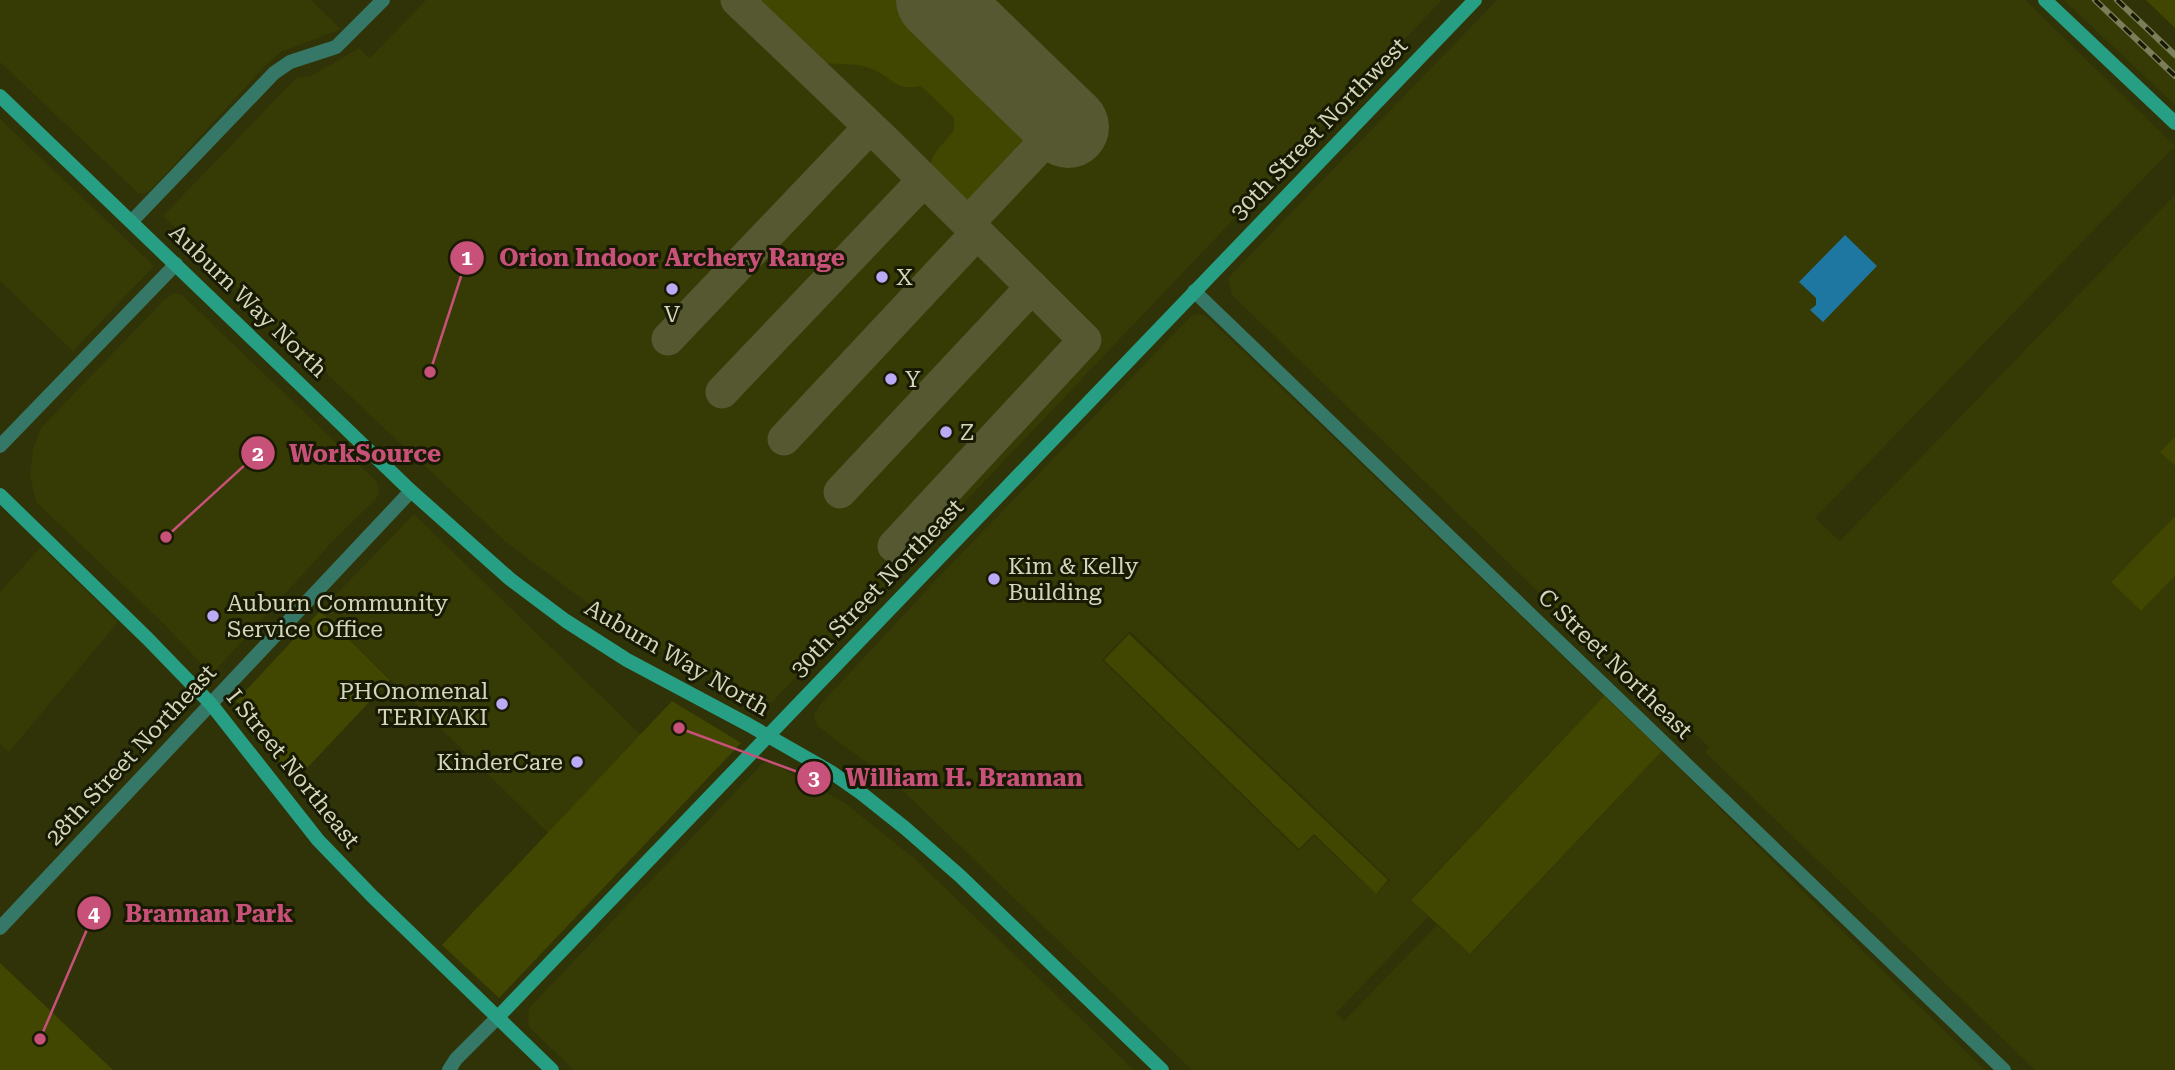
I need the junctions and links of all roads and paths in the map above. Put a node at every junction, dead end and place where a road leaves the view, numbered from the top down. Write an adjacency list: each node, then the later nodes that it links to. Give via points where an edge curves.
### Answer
1 (383, 0): 6 (street, via 336,47 298,58 274,73)
2 (1475, 0): 8 (street, 30th Street Northwest)
3 (2045, 0): 5 (street)
4 (0, 96): 6 (street, Auburn Way North)
5 (2175, 123)
6 (132, 221): 7 (street, Auburn Way North)
7 (176, 264): 9 (street); 10 (street, Auburn Way North)
8 (1194, 290): 13 (street, 30th Street Northeast); 19 (street, C Street Northeast)
9 (0, 446)
10 (411, 491): 12 (street, 28th Street Northeast); 13 (street, Auburn Way North, via 510,579 566,621)
11 (0, 495): 12 (street, I Street Northeast)
12 (211, 704): 14 (street, 28th Street Northeast); 15 (street, I Street Northeast, via 318,840)
13 (767, 736): 15 (street, 30th Street Northeast); 18 (street, Auburn Way North, via 840,778 905,828)
14 (0, 928)
15 (498, 1017): 16 (street, 30th Street Northeast); 17 (street, I Street Northeast)
16 (449, 1070)
17 (552, 1070)
18 (1163, 1070)
19 (2004, 1070)

